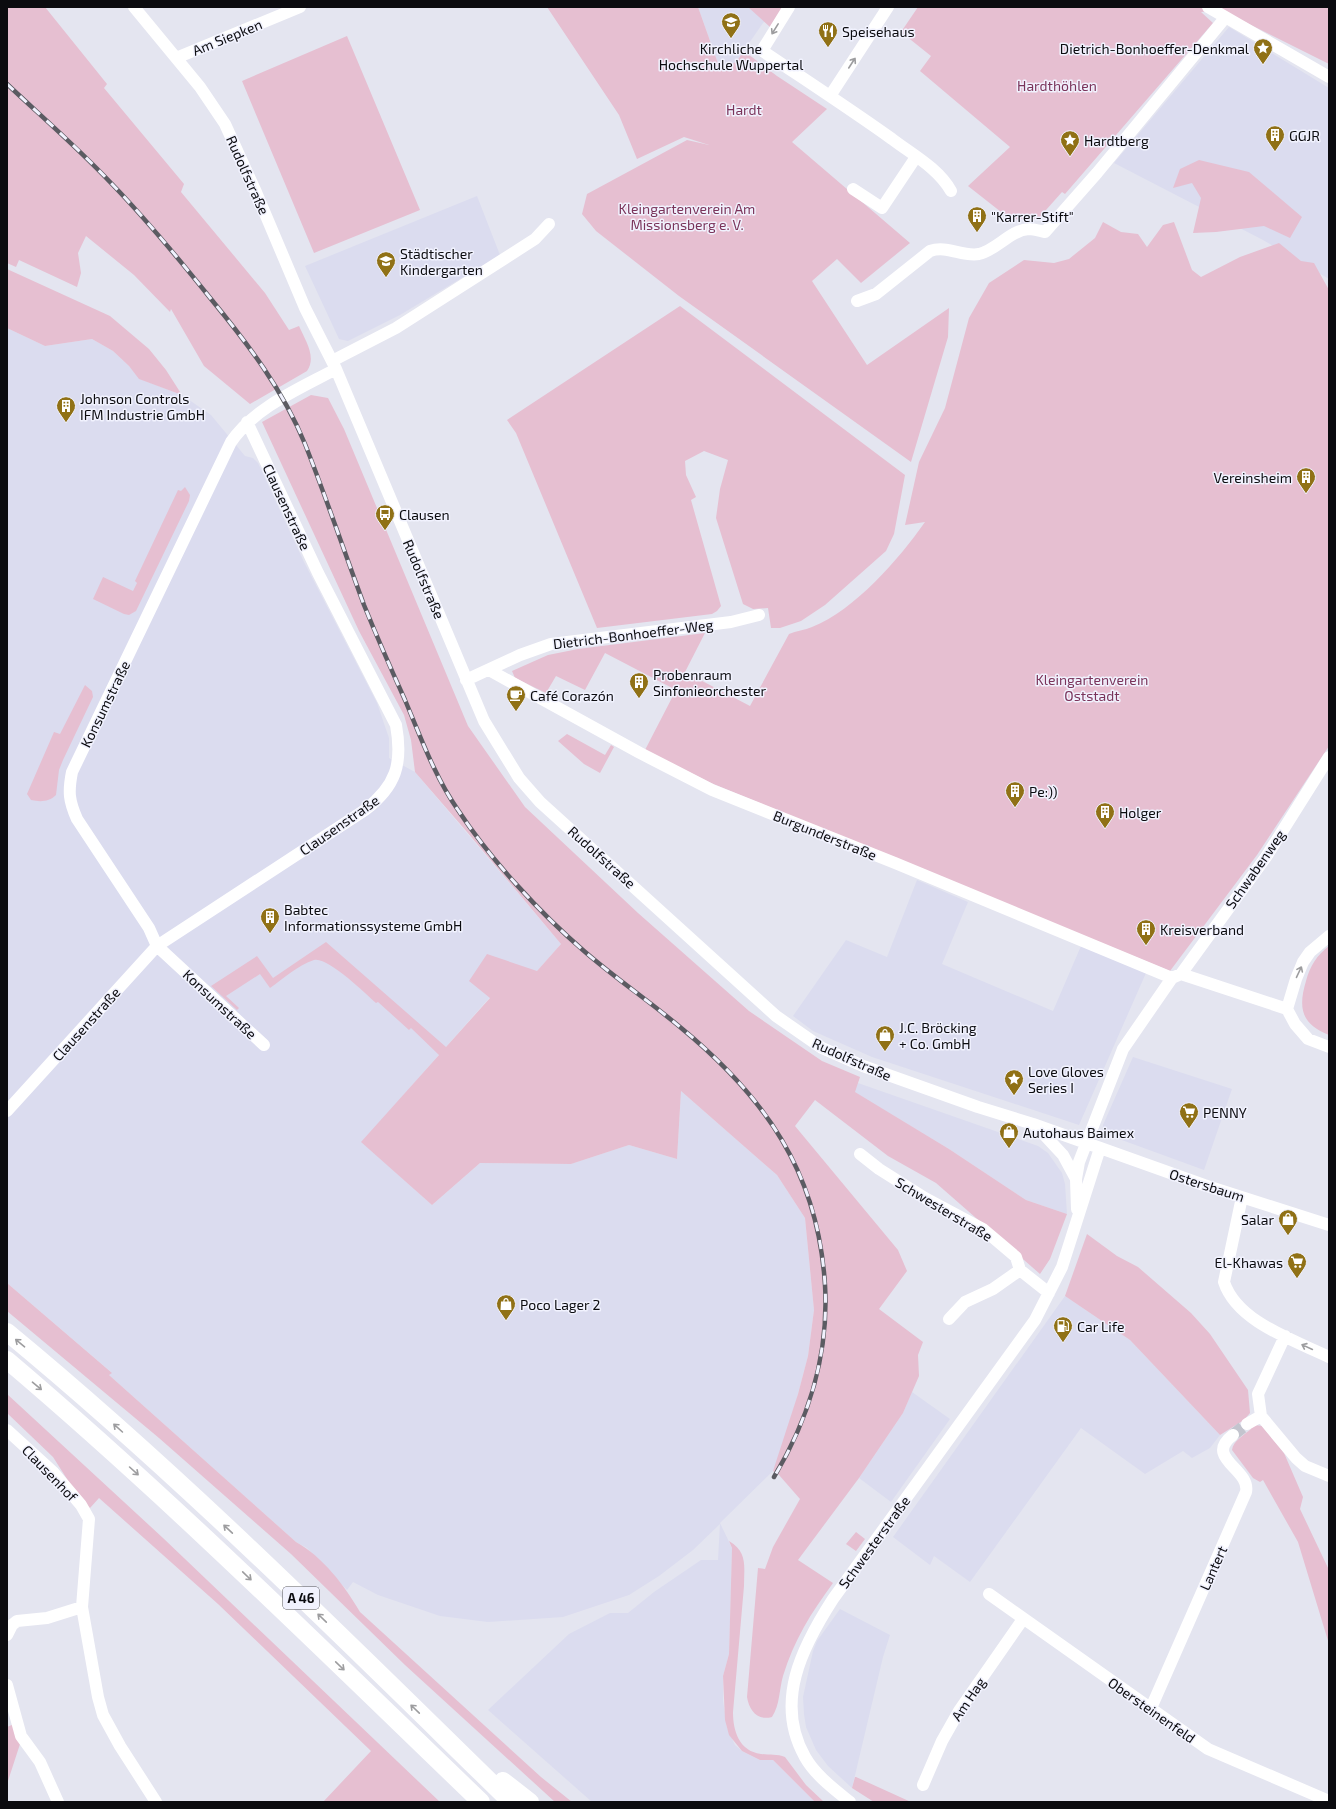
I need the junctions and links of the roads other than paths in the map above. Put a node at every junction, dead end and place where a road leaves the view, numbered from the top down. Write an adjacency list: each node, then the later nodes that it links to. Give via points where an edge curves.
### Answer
1 (134, 7): 7 (street, Rudolfstraße)
2 (150, 7): 7 (street)
3 (300, 7): 9 (street, Am Siepken)
4 (789, 7): 11 (street, one-way to 11, via 763,49 764,52)
5 (888, 7): 11 (street, one-way to 5)
6 (1208, 7): 8 (street)
7 (143, 18): 9 (street, Rudolfstraße)
8 (1225, 18): 10 (street); 16 (street, via 1045,232 1029,229 1015,232 1001,244 980,254 939,248 930,251 876,294)
9 (176, 58): 17 (street, Rudolfstraße, via 225,124 305,308)
10 (1329, 77)
11 (830, 96): 12 (street)
12 (916, 156): 13 (street, via 882,208); 14 (street, via 945,180)
13 (853, 189)
14 (951, 191)
15 (549, 224): 17 (street, via 535,239)
16 (857, 301)
17 (334, 365): 18 (street, Konsumstraße); 21 (street, Rudolfstraße)
18 (247, 422): 24 (street, Konsumstraße, via 235,436 222,461 72,772 69,789 70,804 77,819 149,928); 24 (street, Clausenstraße, via 318,573 396,725 400,751 398,764 387,789 365,810)
19 (759, 615): 20 (street, Dietrich-Bonhoeffer-Weg, via 731,622 551,644)
20 (488, 670): 21 (street, Dietrich-Bonhoeffer-Weg); 25 (street, Burgunderstraße, via 646,757 712,790)
21 (466, 680): 30 (street, Rudolfstraße, via 484,722 519,778 540,802 776,1016 822,1048 863,1066)
22 (1329, 757): 25 (street, Schwabenweg, via 1266,857)
23 (1329, 936): 26 (street, one-way to 23, via 1303,962 1310,952)
24 (157, 946): 27 (street, Konsumstraße); 29 (street, Clausenstraße)
25 (1176, 976): 26 (street, Burgunderstraße); 31 (street, Schwabenweg, via 1123,1049)
26 (1287, 1009): 28 (street, via 1295,1024 1308,1039)
27 (264, 1045)
28 (1329, 1047)
29 (7, 1111)
30 (1034, 1124): 31 (street, Rudolfstraße); 34 (street, via 1063,1155)
31 (1086, 1143): 32 (street, Ostersbaum); 34 (street, Schwesterstraße, via 1078,1162)
32 (1100, 1148): 35 (street, Ostersbaum); 36 (street, Schwesterstraße)
33 (860, 1154): 38 (street, Schwesterstraße, via 925,1198 983,1229 1016,1257)
34 (1076, 1179): 36 (street, Schwesterstraße)
35 (1242, 1197): 37 (street, Ostersbaum); 42 (street, via 1224,1282 1227,1293 1251,1318)
36 (1077, 1218): 39 (street, Schwesterstraße, via 1064,1262)
37 (1329, 1225)
38 (1020, 1270): 39 (street, Schwesterstraße); 40 (street, via 993,1289 965,1302)
39 (1049, 1294): 66 (street, Schwesterstraße, via 1026,1332 832,1599 813,1628 797,1664 792,1696 795,1734 805,1758 820,1777)
40 (949, 1319)
41 (7, 1332): 56 (highway, A 46, one-way to 41, via 174,1478)
42 (1286, 1336): 43 (street, one-way to 42); 45 (street, via 1258,1394)
43 (1329, 1357)
44 (7, 1360): 57 (highway, A 46, one-way to 57, via 167,1501)
45 (1261, 1416): 46 (street); 49 (street, via 1305,1466)
46 (1247, 1424)
47 (7, 1430): 51 (street, Clausenhof, via 53,1472 81,1505 89,1519)
48 (1233, 1435): 55 (street, Lantert, via 1224,1444 1223,1451 1225,1458 1245,1480 1246,1492)
49 (1329, 1476)
50 (989, 1594): 52 (street, Obersteinenfeld)
51 (82, 1607): 53 (street, via 47,1618 17,1621); 61 (street, via 103,1715)
52 (1023, 1619): 55 (street, Obersteinenfeld); 58 (street, Am Hag, via 959,1711 942,1740)
53 (7, 1635)
54 (7, 1685): 60 (street, via 21,1736 40,1762)
55 (1150, 1708): 59 (street, Obersteinenfeld, via 1208,1749)
56 (443, 1736): 64 (highway, A 46); 65 (highway)
57 (430, 1753): 62 (highway); 63 (highway, A 46)
58 (923, 1785)
59 (1329, 1801)
60 (58, 1802)
61 (156, 1802)
62 (469, 1802)
63 (481, 1802)
64 (511, 1802)
65 (530, 1802)
66 (850, 1802)

